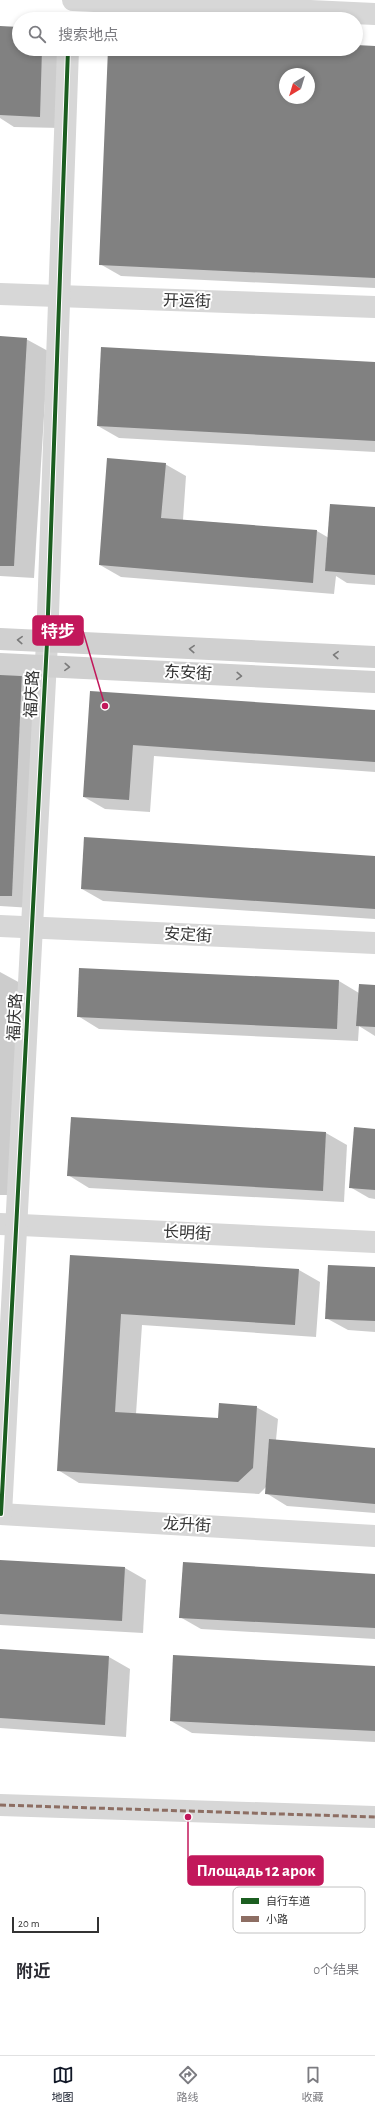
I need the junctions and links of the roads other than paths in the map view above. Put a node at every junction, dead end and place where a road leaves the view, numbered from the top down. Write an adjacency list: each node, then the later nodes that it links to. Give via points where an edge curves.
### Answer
1 (71, 0): 2 (street); 3 (street)
2 (70, 12)
3 (332, 12)
4 (363, 13): 5 (street)
5 (375, 14)
6 (68, 56): 8 (street, 福庆路)
7 (0, 294): 8 (street, 开运街)
8 (59, 296): 9 (street, 开运街); 11 (street, 福庆路)
9 (375, 307)
10 (0, 639): 11 (main road, 东安街, one-way to 10)
11 (47, 642): 12 (main road, 东安街, one-way to 11); 14 (street, 福庆路)
12 (375, 657)
13 (0, 664): 14 (main road, 东安街)
14 (46, 666): 15 (main road, 东安街, one-way to 15); 17 (street, 福庆路)
15 (375, 682)
16 (0, 926): 17 (street, 安定街)
17 (32, 928): 18 (street, 安定街); 19 (street, 福庆路)
18 (375, 944)
19 (8, 1224): 20 (street, 长明街); 21 (street, 福庆路)
20 (375, 1242)
21 (0, 1514): 22 (street, 龙升街)
22 (375, 1536)
23 (0, 1805): 24 (street)
24 (375, 1817)

